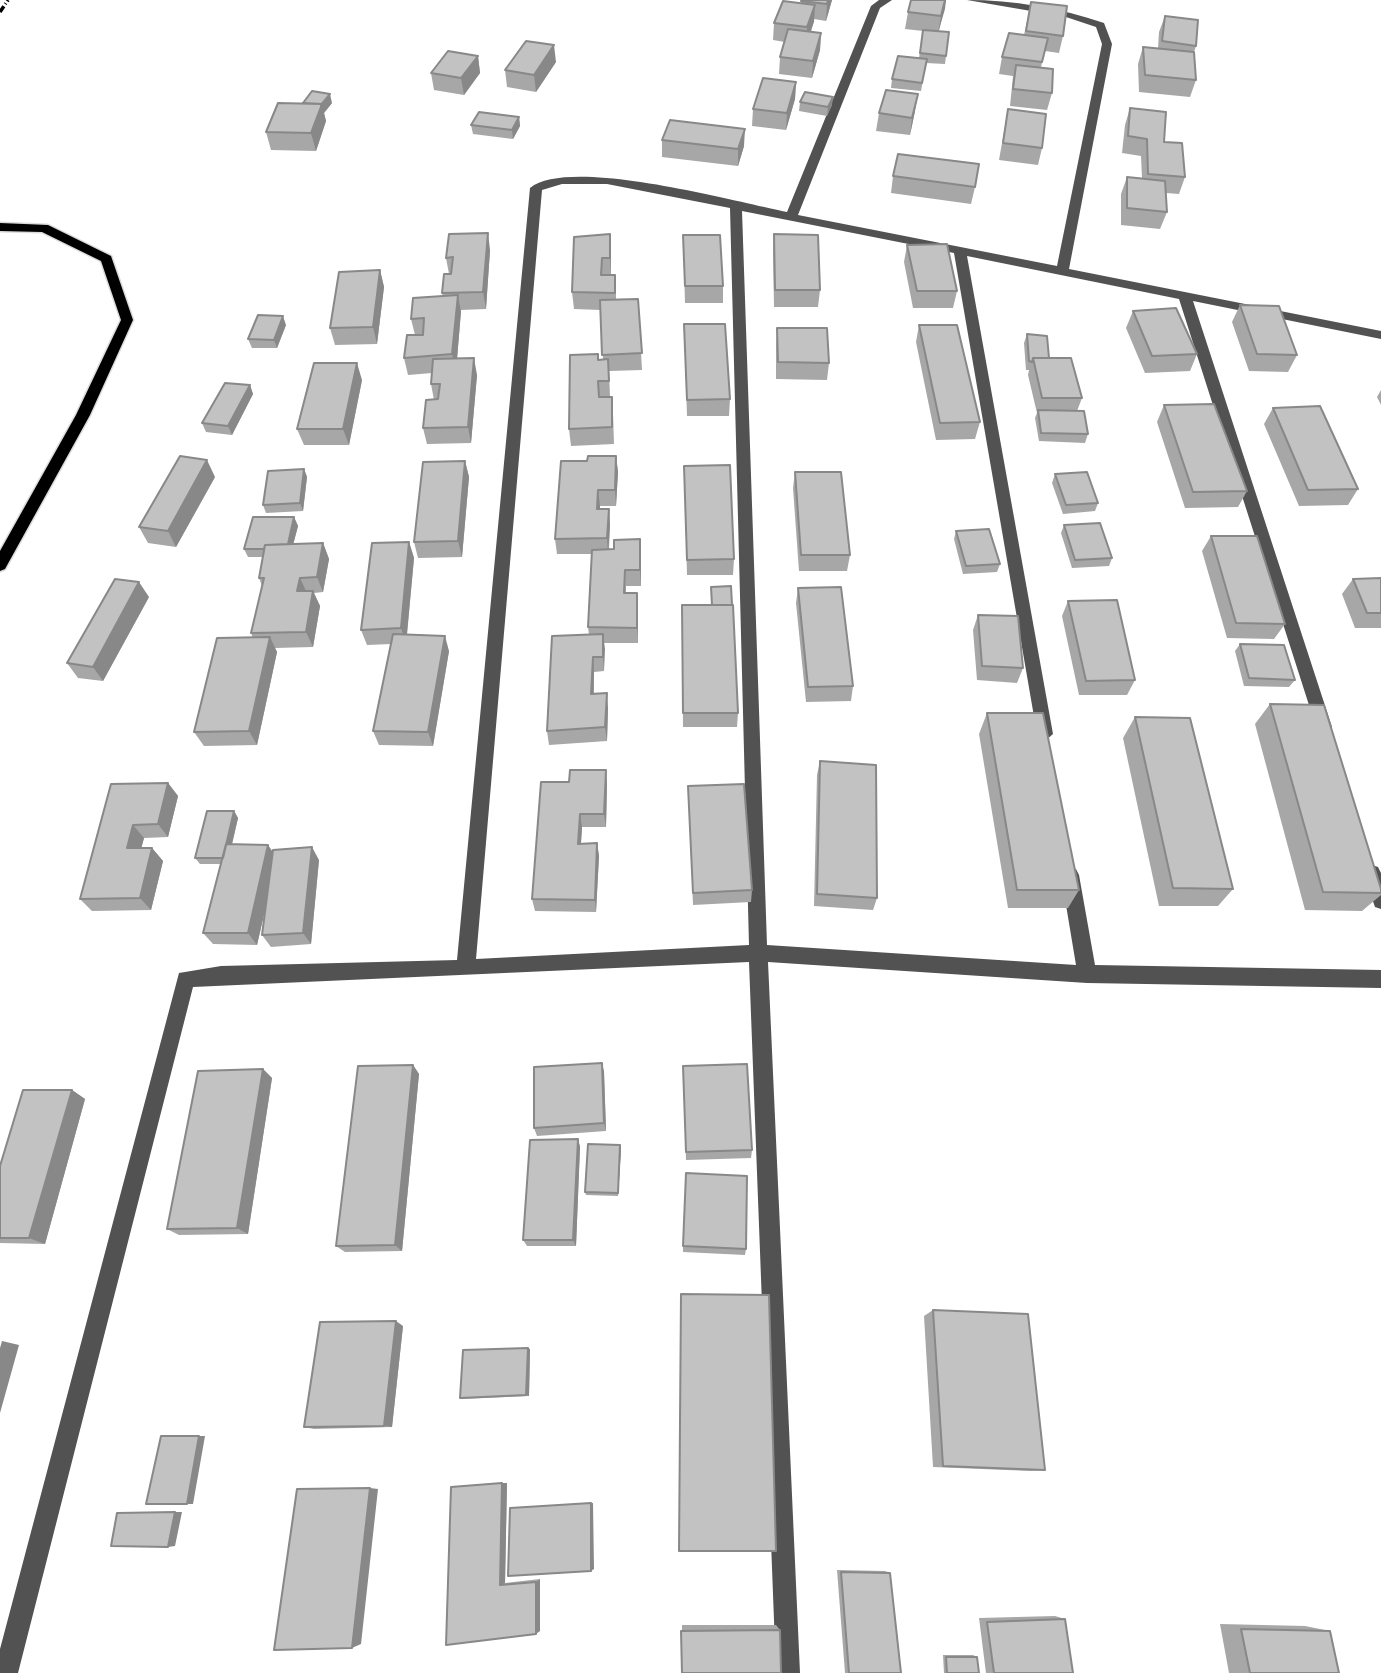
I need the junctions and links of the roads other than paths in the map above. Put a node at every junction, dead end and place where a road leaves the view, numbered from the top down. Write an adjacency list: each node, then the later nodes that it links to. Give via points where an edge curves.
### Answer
1 (887, 0): 4 (street, via 876,6)
2 (972, 0): 7 (street, via 1069,14 1100,25 1107,44)
3 (736, 207): 4 (street); 16 (street); 17 (street, via 607,180 561,180 536,188)
4 (791, 218): 6 (street)
5 (0, 228): 10 (main road, via 44,228 107,260 127,320 83,415)
6 (960, 251): 7 (street); 12 (street)
7 (1062, 271): 8 (street)
8 (1184, 294): 9 (street); 11 (street)
9 (1381, 335)
10 (0, 565)
11 (1330, 743)
12 (1049, 756)
13 (1368, 862): 15 (street)
14 (1068, 865): 18 (street)
15 (1381, 901)
16 (758, 953): 17 (street); 18 (street); 21 (street)
17 (466, 968): 20 (street, via 186,979)
18 (1087, 974): 19 (street)
19 (1381, 979)
20 (6, 1673)
21 (788, 1673)

